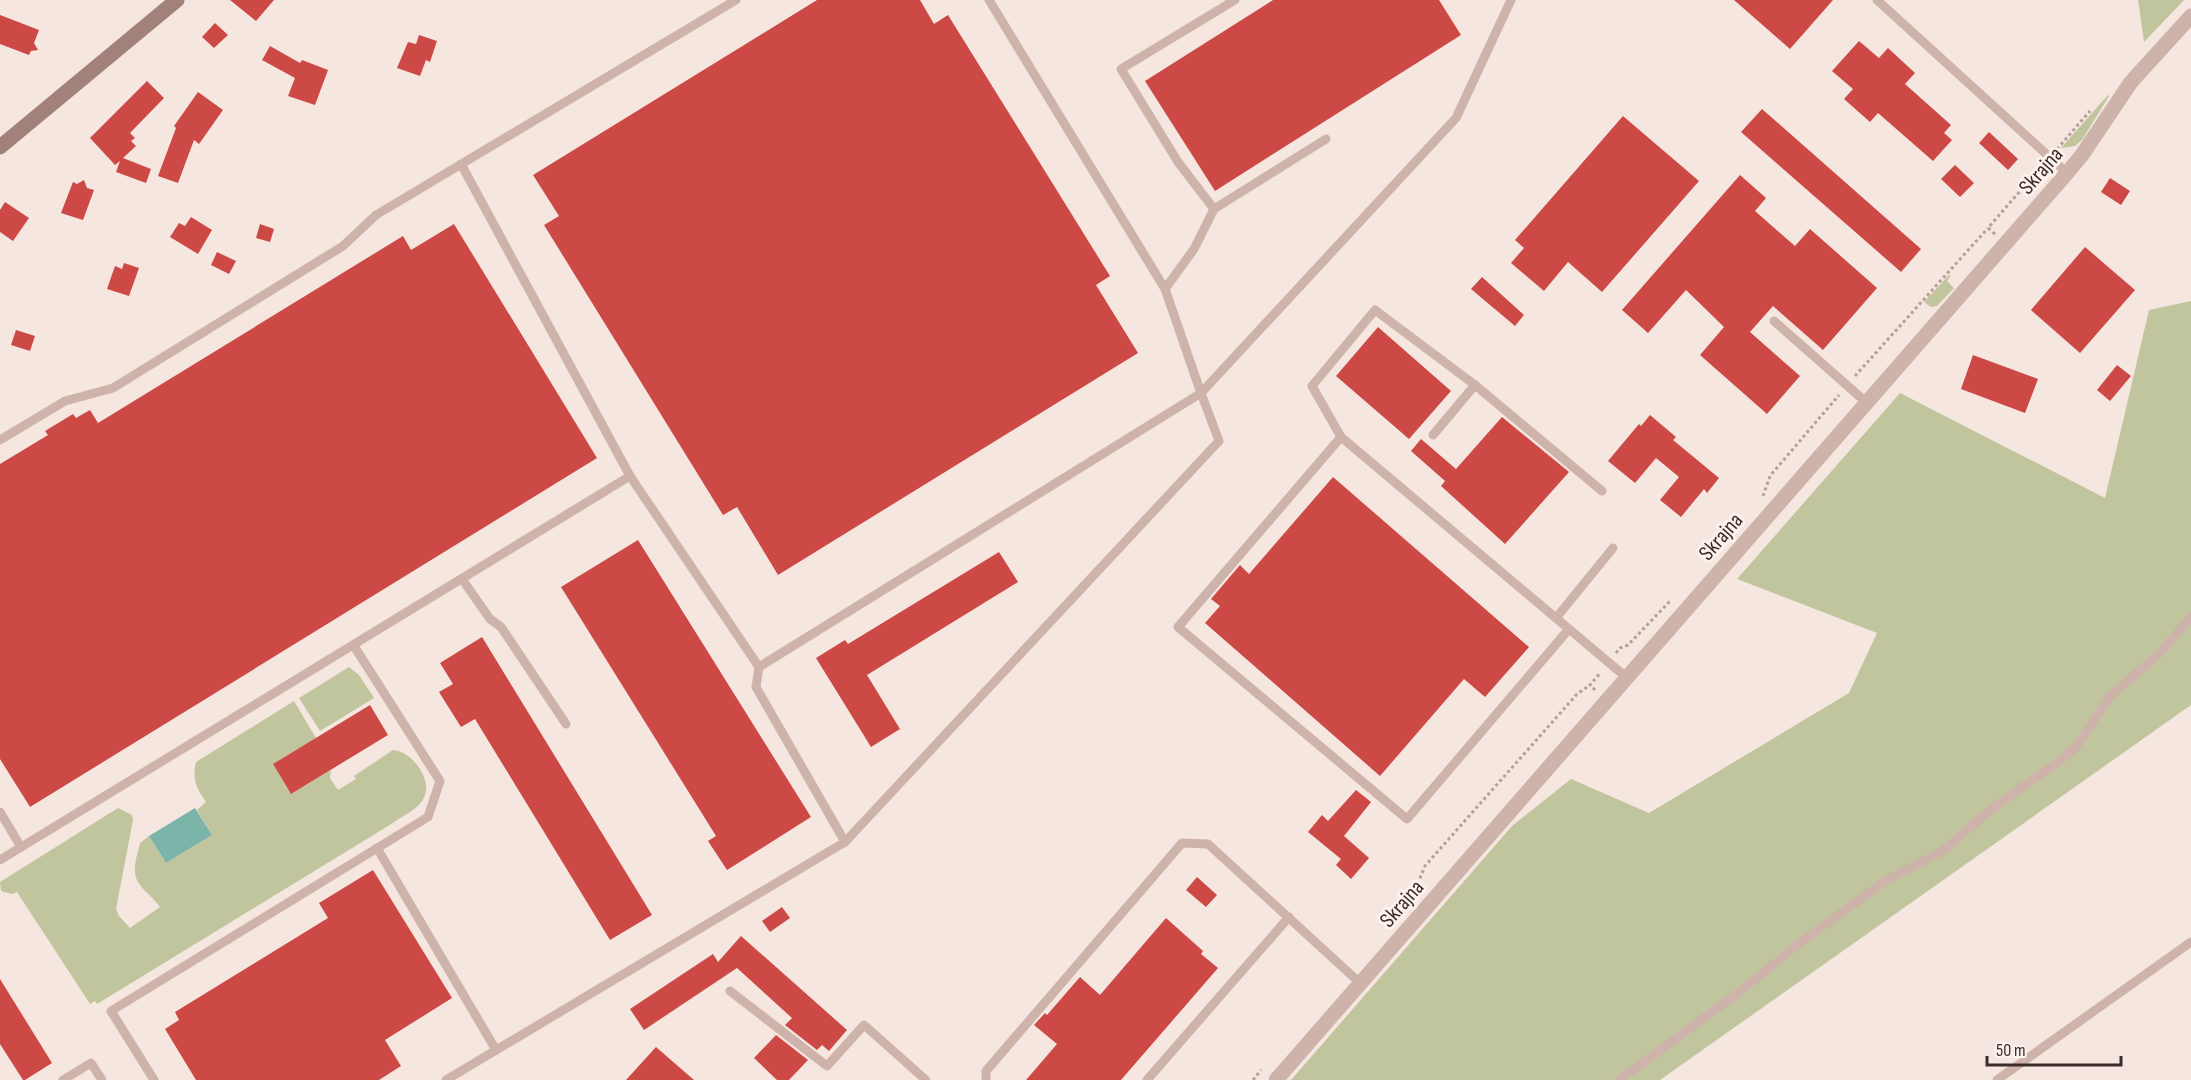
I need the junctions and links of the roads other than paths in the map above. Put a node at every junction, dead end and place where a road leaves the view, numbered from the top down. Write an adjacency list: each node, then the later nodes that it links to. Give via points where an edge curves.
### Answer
1 (177, 0): 9 (street)
2 (736, 0): 10 (lane)
3 (989, 0): 13 (lane)
4 (1235, 0): 12 (lane, via 1121,69 1178,162)
5 (1511, 0): 16 (lane, via 1456,118)
6 (1877, 0): 11 (lane)
7 (2191, 16): 11 (street, Skrajna, via 2131,82)
8 (1326, 139): 12 (lane)
9 (0, 147)
10 (461, 164): 20 (lane, via 376,215 344,246 113,388 65,401); 21 (lane)
11 (2067, 173): 17 (street, Skrajna)
12 (1214, 209): 13 (lane, via 1194,249)
13 (1165, 289): 16 (lane)
14 (1774, 321): 17 (lane)
15 (1475, 385): 18 (lane); 19 (lane, via 1375,310 1312,386); 22 (lane)
16 (1201, 393): 29 (lane); 33 (lane, via 1219,441)
17 (1868, 403): 30 (street, Skrajna)
18 (1433, 435)
19 (1341, 437): 26 (lane); 27 (lane, via 1178,627 1407,819)
20 (0, 440)
21 (630, 476): 24 (lane); 29 (lane)
22 (1602, 492)
23 (1613, 548): 26 (lane)
24 (462, 579): 28 (lane); 31 (lane, via 490,619 501,627)
25 (2191, 617): 50 (lane, via 2159,654 2110,696 2077,746 2061,760 1990,810 1944,850 1885,881 1857,901)
26 (1556, 618): 27 (lane)
27 (1569, 629): 30 (lane)
28 (354, 646): 34 (lane); 35 (lane, via 440,781 428,817)
29 (759, 667): 33 (lane, via 756,687)
30 (1626, 677): 39 (street, Skrajna)
31 (566, 724)
32 (0, 812): 34 (lane)
33 (845, 842): 41 (lane)
34 (21, 847): 36 (lane)
35 (377, 848): 41 (lane); 44 (lane, via 111,1011)
36 (0, 860)
37 (1289, 917): 39 (lane); 47 (lane, via 1208,843 1182,843 986,1071); 48 (lane)
38 (2191, 942): 51 (lane)
39 (1360, 983): 49 (street, Skrajna)
40 (730, 991): 46 (lane, via 827,1066 864,1025)
41 (496, 1050): 45 (lane)
42 (63, 1080): 43 (lane, via 91,1063)
43 (102, 1080)
44 (154, 1080)
45 (446, 1080)
46 (926, 1080)
47 (986, 1080)
48 (1147, 1080)
49 (1276, 1080)
50 (1619, 1080)
51 (1997, 1080)

